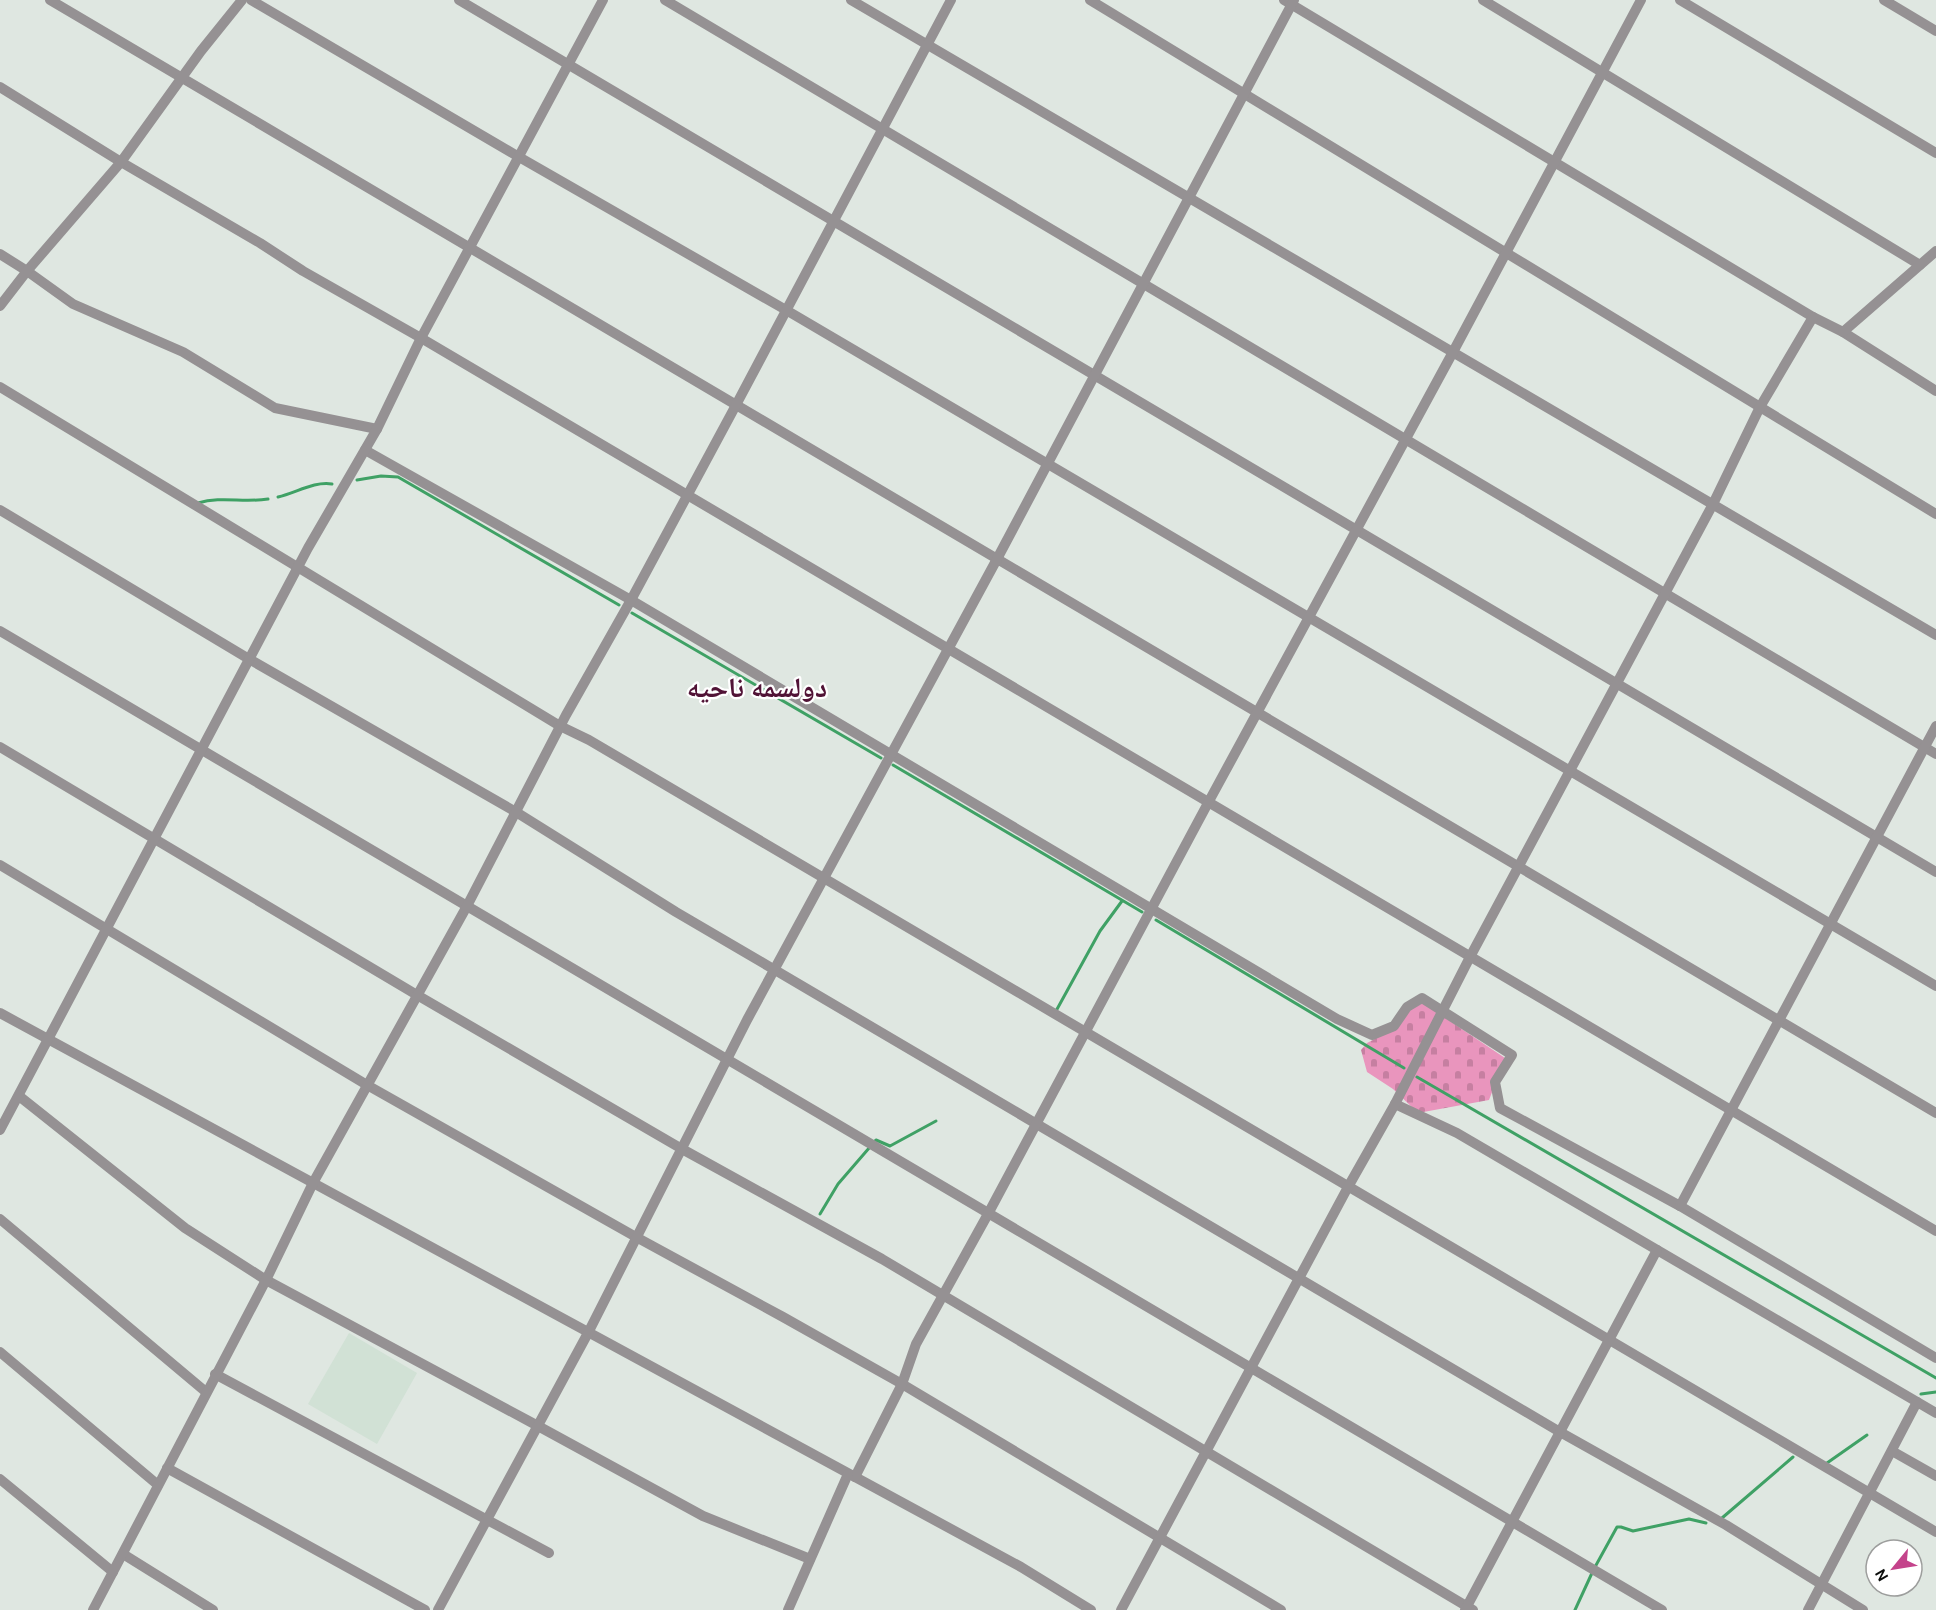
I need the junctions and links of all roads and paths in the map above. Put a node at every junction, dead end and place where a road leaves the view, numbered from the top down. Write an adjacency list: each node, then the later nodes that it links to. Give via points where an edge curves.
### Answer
1 (50, 0): 19 (street)
2 (242, 0): 19 (street)
3 (251, 0): 24 (street)
4 (459, 0): 17 (street)
5 (603, 0): 17 (street)
6 (665, 0): 22 (street)
7 (851, 0): 16 (street)
8 (951, 0): 16 (street)
9 (1090, 0): 21 (street)
10 (1483, 0): 18 (street)
11 (1641, 0): 18 (street)
12 (1680, 0): 23 (street)
13 (1884, 0): 15 (street)
14 (1290, 2): 21 (street); 26 (street)
15 (1936, 31)
16 (927, 45): 22 (street); 27 (street)
17 (568, 64): 24 (street); 28 (street)
18 (1602, 72): 26 (street); 33 (street)
19 (181, 77): 25 (street); 29 (street)
20 (0, 87): 25 (street)
21 (1245, 93): 27 (street); 31 (street)
22 (882, 129): 28 (street); 35 (street)
23 (1936, 153)
24 (519, 157): 29 (street); 37 (street)
25 (121, 162): 34 (street); 40 (street)
26 (1554, 162): 31 (street); 38 (street)
27 (1189, 198): 35 (street); 41 (street)
28 (833, 221): 37 (street); 42 (street)
29 (470, 248): 40 (street); 45 (street)
30 (1936, 251): 33 (street)
31 (1506, 253): 41 (street); 46 (street)
32 (0, 254): 34 (street)
33 (1920, 265): 39 (street)
34 (27, 270): 36 (street); 47 (street, via 73,304 183,352 275,408)
35 (1143, 284): 42 (street); 48 (street)
36 (0, 306)
37 (786, 310): 45 (street); 50 (street)
38 (1813, 317): 39 (street); 46 (street)
39 (1843, 332): 44 (street)
40 (421, 338): 47 (street); 51 (street)
41 (1454, 352): 48 (street); 52 (street)
42 (1095, 375): 50 (street); 55 (street)
43 (0, 387): 57 (street)
44 (1936, 391)
45 (736, 405): 51 (street); 56 (street)
46 (1760, 407): 52 (street); 54 (street)
47 (377, 429): 49 (street)
48 (1406, 440): 55 (street); 58 (street)
49 (364, 450): 57 (street); 59 (street)
50 (1047, 464): 56 (street); 60 (street)
51 (687, 495): 59 (street); 63 (street)
52 (1713, 504): 58 (street); 62 (street)
53 (0, 510): 64 (street)
54 (1936, 514)
55 (1357, 530): 60 (street); 65 (street)
56 (997, 558): 63 (street); 66 (street)
57 (297, 568): 64 (street); 67 (street)
58 (1665, 593): 65 (street); 70 (street)
59 (631, 600): 67 (street); 73 (street)
60 (1310, 618): 66 (street); 74 (street)
61 (0, 631): 71 (street)
62 (1936, 635)
63 (947, 649): 73 (street); 75 (street)
64 (249, 659): 71 (street); 76 (street)
65 (1617, 684): 74 (street); 78 (street)
66 (1258, 713): 75 (street); 80 (street)
67 (560, 726): 76 (street); 82 (street)
68 (1936, 726): 70 (street)
69 (0, 747): 77 (street)
70 (1925, 747): 72 (street); 78 (street)
71 (202, 748): 77 (street); 83 (street)
72 (1936, 754)
73 (890, 755): 82 (street); 84 (street)
74 (1570, 771): 80 (street); 85 (street)
75 (1208, 803): 84 (street); 87 (street)
76 (516, 812): 83 (street); 88 (street)
77 (154, 838): 86 (street); 90 (street)
78 (1877, 838): 81 (street); 85 (street)
79 (0, 865): 86 (street)
80 (1519, 867): 87 (street); 93 (street)
81 (1936, 873)
82 (824, 878): 88 (street); 94 (street)
83 (467, 906): 90 (street); 96 (street)
84 (1152, 910): 91 (street, via 1337,1019 1372,1035 1394,1026 1407,1007 1422,998); 94 (street)
85 (1831, 925): 89 (street); 93 (street)
86 (107, 928): 95 (street); 97 (street)
87 (1470, 957): 91 (street); 100 (street)
88 (775, 970): 96 (street); 102 (street)
89 (1936, 986)
90 (417, 995): 97 (street); 104 (street)
91 (1443, 1010): 99 (street); 107 (street, via 1512,1055 1495,1082 1500,1108)
92 (0, 1013): 95 (street)
93 (1780, 1020): 100 (street); 101 (street)
94 (1086, 1032): 102 (street); 106 (street)
95 (48, 1039): 98 (street); 105 (street)
96 (727, 1060): 104 (street); 108 (street)
97 (367, 1085): 105 (street); 111 (street)
98 (19, 1096): 103 (street); 114 (street, via 185,1227)
99 (1395, 1104): 106 (street); 112 (street, via 1456,1133)
100 (1730, 1110): 107 (street); 110 (street)
101 (1936, 1113)
102 (1037, 1124): 108 (street); 113 (street)
103 (0, 1130)
104 (682, 1149): 111 (street); 115 (street)
105 (312, 1183): 114 (street); 116 (street)
106 (1348, 1186): 113 (street); 117 (street)
107 (1680, 1206): 119 (street)
108 (988, 1214): 115 (street); 120 (street)
109 (0, 1219): 123 (street)
110 (1936, 1232)
111 (636, 1237): 116 (street); 122 (street)
112 (1657, 1250): 117 (street); 124 (street)
113 (1299, 1278): 120 (street); 127 (street)
114 (266, 1280): 121 (street); 126 (street)
115 (944, 1296): 122 (street, via 916,1344); 129 (street)
116 (588, 1332): 126 (street); 131 (street)
117 (1609, 1340): 127 (street); 135 (street)
118 (0, 1352): 134 (street)
119 (1936, 1358)
120 (1251, 1368): 129 (street); 137 (street)
121 (216, 1374): 123 (street); 136 (street)
122 (902, 1384): 131 (street); 139 (street)
123 (206, 1392): 130 (street)
124 (1917, 1402): 125 (street); 128 (street)
125 (1936, 1413)
126 (538, 1426): 136 (street); 142 (street, via 703,1516)
127 (1560, 1432): 137 (street); 144 (street, via 1726,1525)
128 (1892, 1451): 132 (street); 135 (street)
129 (1206, 1452): 139 (street); 145 (street)
130 (167, 1468): 134 (street); 148 (street)
131 (852, 1476): 142 (street); 151 (street, via 1021,1567)
132 (1936, 1476)
133 (0, 1479): 143 (street)
134 (158, 1485): 140 (street)
135 (1869, 1493): 138 (street); 144 (street)
136 (487, 1520): 141 (street); 149 (street)
137 (1512, 1522): 145 (street); 154 (street)
138 (1936, 1532)
139 (1160, 1538): 152 (street); 153 (street)
140 (123, 1554): 143 (street); 147 (street)
141 (549, 1554)
142 (810, 1559): 150 (street)
143 (113, 1572): 146 (street)
144 (1821, 1585): 155 (street); 156 (street)
145 (1468, 1609)
146 (93, 1610)
147 (213, 1610)
148 (425, 1610)
149 (438, 1610)
150 (788, 1610)
151 (1091, 1610)
152 (1121, 1610)
153 (1281, 1610)
154 (1662, 1610)
155 (1808, 1610)
156 (1863, 1610)

